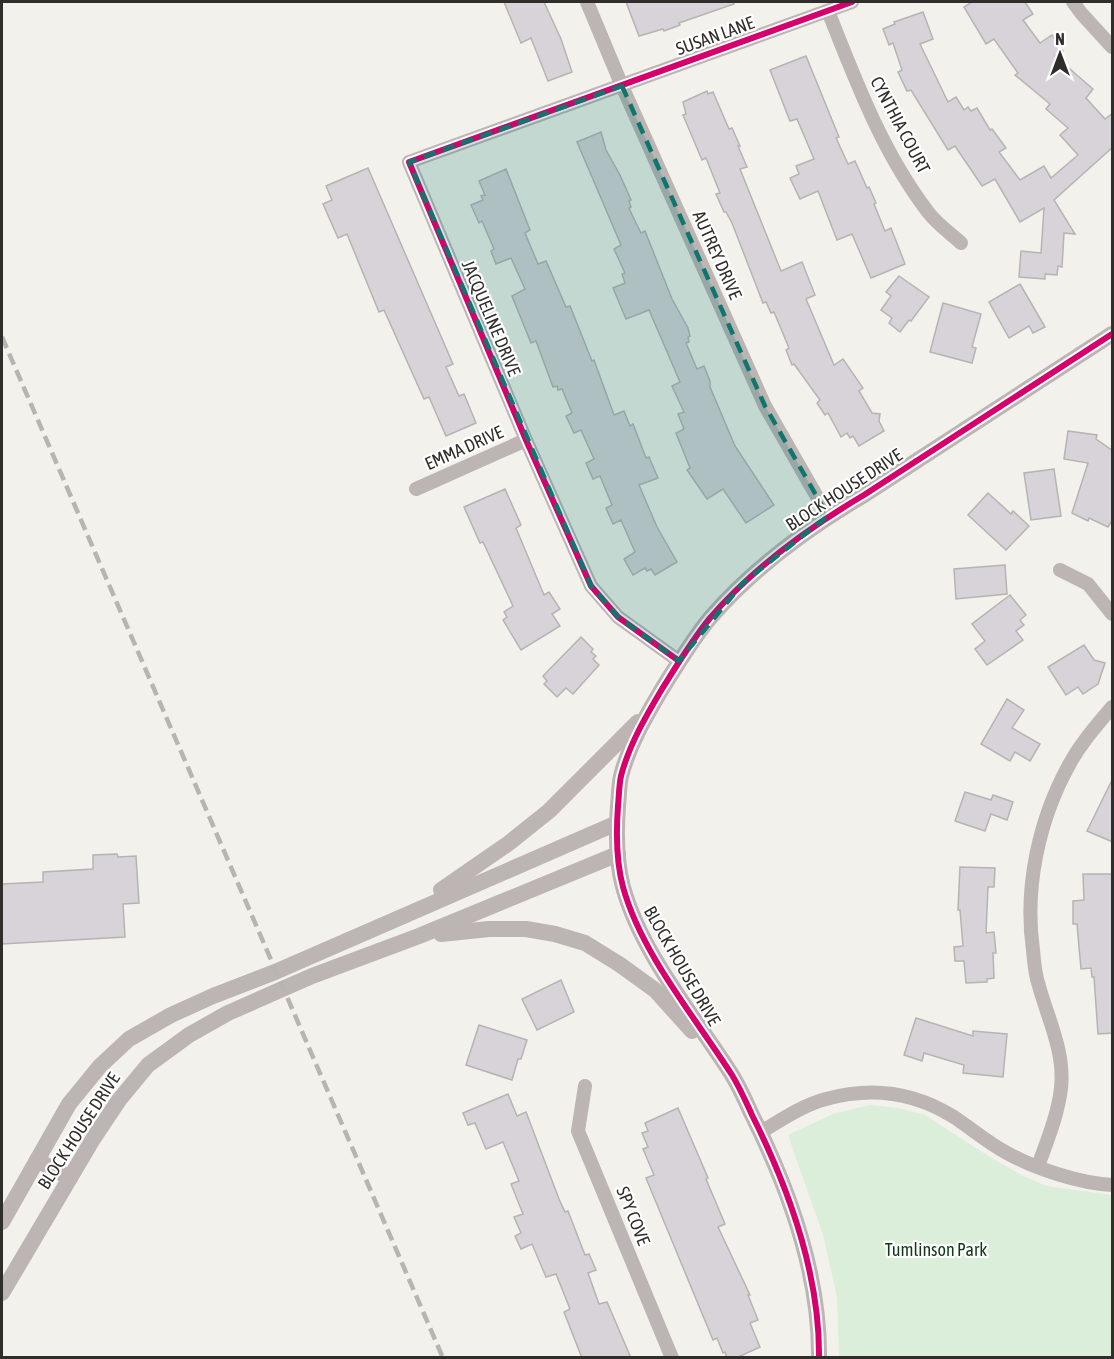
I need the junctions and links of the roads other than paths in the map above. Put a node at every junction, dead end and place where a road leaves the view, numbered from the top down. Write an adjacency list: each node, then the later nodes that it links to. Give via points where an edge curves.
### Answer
1 (587, 2): 6 (street, AUTREY DRIVE)
2 (852, 2): 4 (street, SUSAN LANE)
3 (1073, 2): 5 (street)
4 (828, 10): 6 (street, SUSAN LANE); 7 (street, CYNTHIA COURT, via 852,73 902,173 929,213)
5 (1113, 48)
6 (622, 86): 9 (street, JACQUELINE DRIVE, via 409,162); 11 (street, AUTREY DRIVE, via 765,406)
7 (961, 243)
8 (1113, 334): 11 (street, BLOCK HOUSE DRIVE)
9 (526, 440): 10 (street, EMMA DRIVE); 14 (street, JACQUELINE DRIVE, via 591,586 618,617)
10 (416, 489)
11 (828, 516): 14 (street, BLOCK HOUSE DRIVE, via 744,583 710,618)
12 (1060, 570): 13 (street, via 1088,584)
13 (1113, 614)
14 (679, 661): 16 (street, BLOCK HOUSE DRIVE)
15 (1113, 707): 25 (street, via 1069,764 1040,838 1034,870 1032,947 1038,984 1059,1052 1062,1086)
16 (649, 711): 17 (street, BLOCK HOUSE DRIVE, via 630,748 621,777); 19 (street, via 549,811 470,871)
17 (617, 823): 18 (street, BLOCK HOUSE DRIVE); 19 (street, BLOCK HOUSE DRIVE)
18 (618, 854): 20 (street, BLOCK HOUSE DRIVE); 21 (street, BLOCK HOUSE DRIVE, via 634,918)
19 (399, 916): 24 (street, BLOCK HOUSE DRIVE, via 171,1015 129,1039 69,1104)
20 (419, 936): 21 (street, via 526,929 585,943 655,990); 26 (street, BLOCK HOUSE DRIVE, via 312,976 189,1035 148,1065 118,1100)
21 (733, 1077): 23 (street, BLOCK HOUSE DRIVE)
22 (585, 1086): 30 (street, SPY COVE, via 578,1131)
23 (761, 1132): 25 (street, via 825,1099 870,1091 903,1094 928,1103 987,1142); 31 (street, BLOCK HOUSE DRIVE, via 802,1241 815,1297)
24 (37, 1160): 26 (street); 28 (street, BLOCK HOUSE DRIVE)
25 (1038, 1166): 27 (street, via 1069,1177)
26 (70, 1178): 29 (street, BLOCK HOUSE DRIVE)
27 (1113, 1185)
28 (2, 1222)
29 (2, 1293)
30 (672, 1358)
31 (819, 1358)

